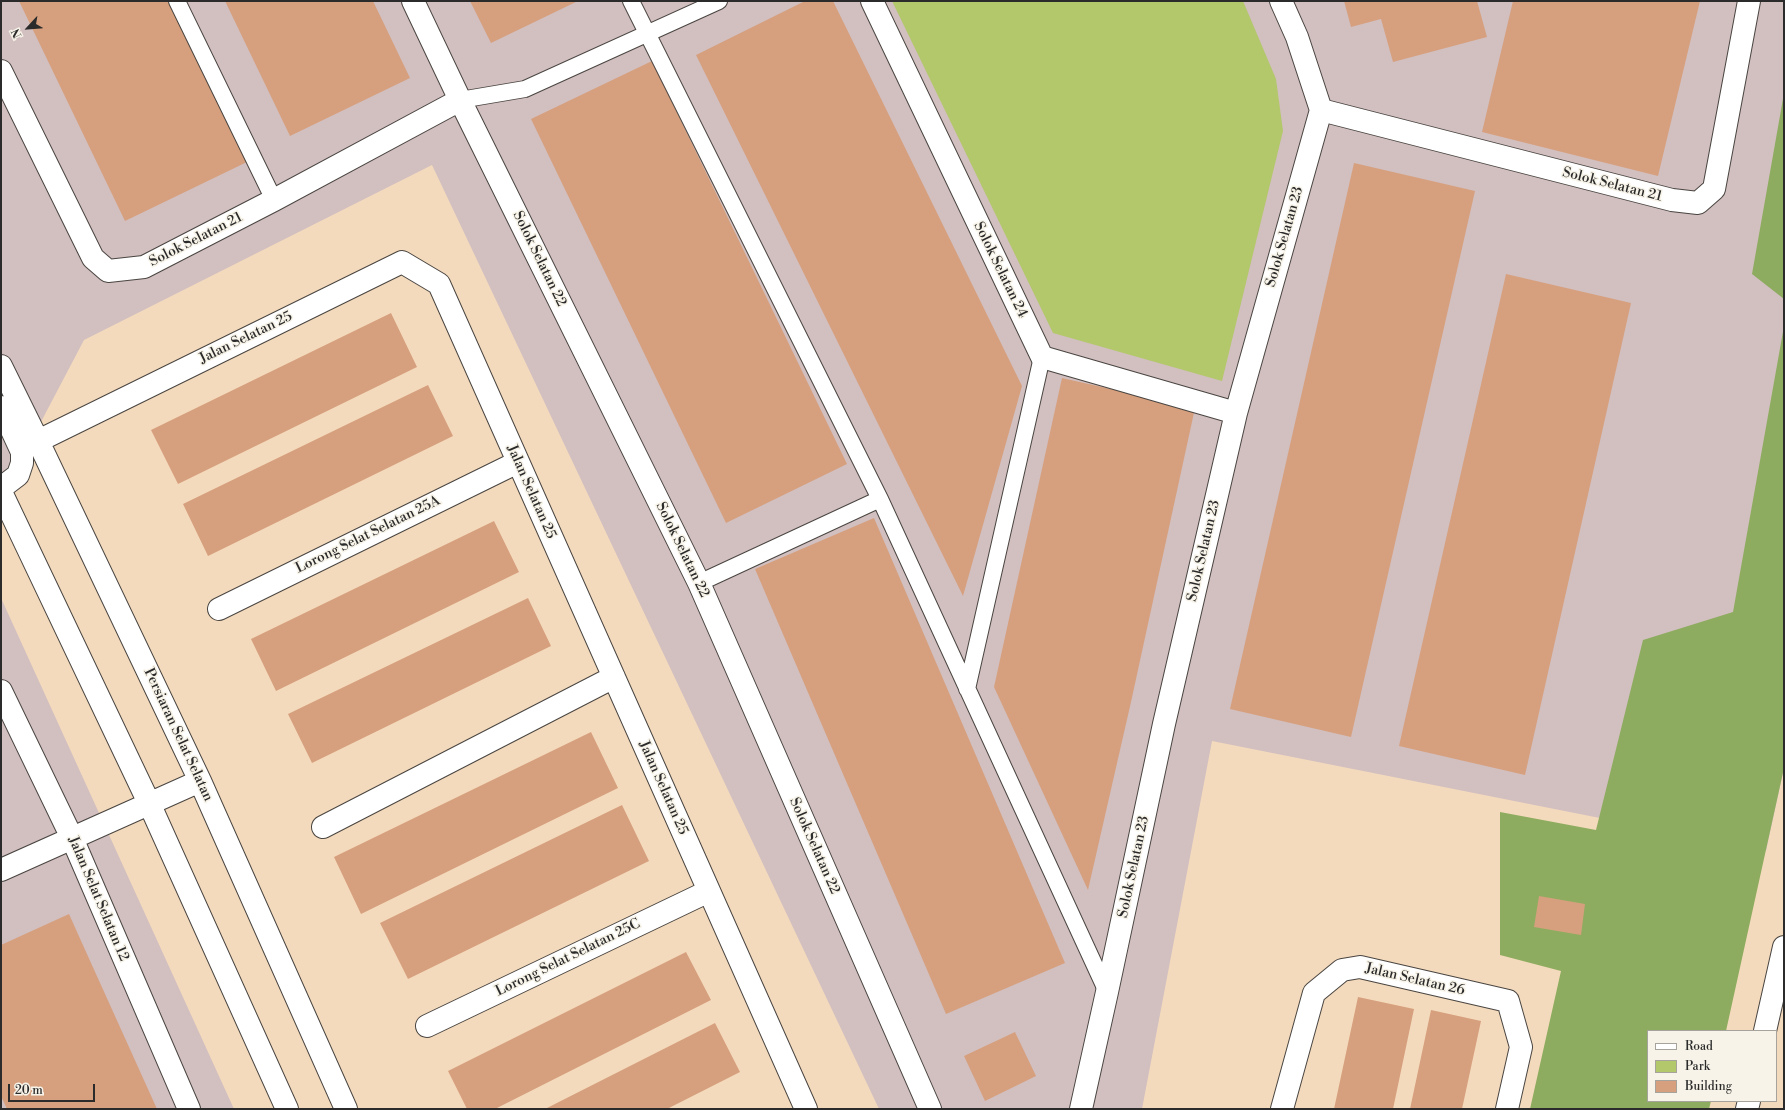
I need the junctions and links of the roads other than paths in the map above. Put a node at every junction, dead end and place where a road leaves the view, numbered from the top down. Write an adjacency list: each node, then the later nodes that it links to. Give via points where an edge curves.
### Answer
1 (177, 1): 12 (lane)
2 (413, 1): 10 (street, Solok Selatan 22)
3 (631, 1): 8 (lane)
4 (719, 1): 8 (lane)
5 (872, 1): 13 (street, Solok Selatan 24)
6 (1282, 1): 11 (street)
7 (1749, 1): 11 (street, Solok Selatan 21, via 1714,189 1698,203 1672,200)
8 (647, 34): 10 (lane, via 525,89); 21 (lane)
9 (1, 71): 12 (street, Solok Selatan 21, via 94,258 108,271 144,267)
10 (460, 100): 12 (street, Solok Selatan 21); 22 (street, Solok Selatan 22)
11 (1321, 110): 16 (street, Solok Selatan 23)
12 (274, 200)
13 (1042, 356): 16 (street); 25 (lane)
14 (1, 366): 17 (street, Persiaran Selat Selatan)
15 (1, 407): 19 (street, via 22,452 18,475)
16 (1236, 413): 34 (street, Solok Selatan 23, via 1164,724)
17 (38, 441): 18 (street, Jalan Selatan 25, via 402,262 439,284); 27 (street, Persiaran Selat Selatan)
18 (518, 462): 23 (street, Lorong Selat Selatan 25A); 24 (street, Jalan Selatan 25)
19 (1, 488)
20 (1, 492): 28 (street)
21 (880, 499): 22 (lane); 25 (lane)
22 (699, 583): 41 (street, Solok Selatan 22)
23 (219, 609)
24 (614, 677): 29 (street); 32 (street, Jalan Selatan 25)
25 (967, 689): 34 (lane)
26 (1, 691): 30 (street, Jalan Selat Selatan 12)
27 (200, 781): 28 (street); 40 (street, Persiaran Selat Selatan)
28 (149, 803): 30 (street); 39 (street)
29 (323, 827)
30 (72, 838): 31 (street); 38 (street, Jalan Selat Selatan 12)
31 (1, 870)
32 (709, 891): 35 (street, Lorong Selat Selatan 25C); 37 (street, Jalan Selatan 25)
33 (1784, 946): 36 (street)
34 (1107, 992): 42 (street, Solok Selatan 23)
35 (426, 1026)
36 (1765, 1030)
37 (803, 1108)
38 (189, 1109)
39 (287, 1109)
40 (346, 1109)
41 (930, 1109)
42 (1081, 1109)
43 (1282, 1109): 44 (street, Jalan Selatan 26, via 1314,993 1342,970 1360,967 1508,1001 1521,1047)
44 (1507, 1109)

